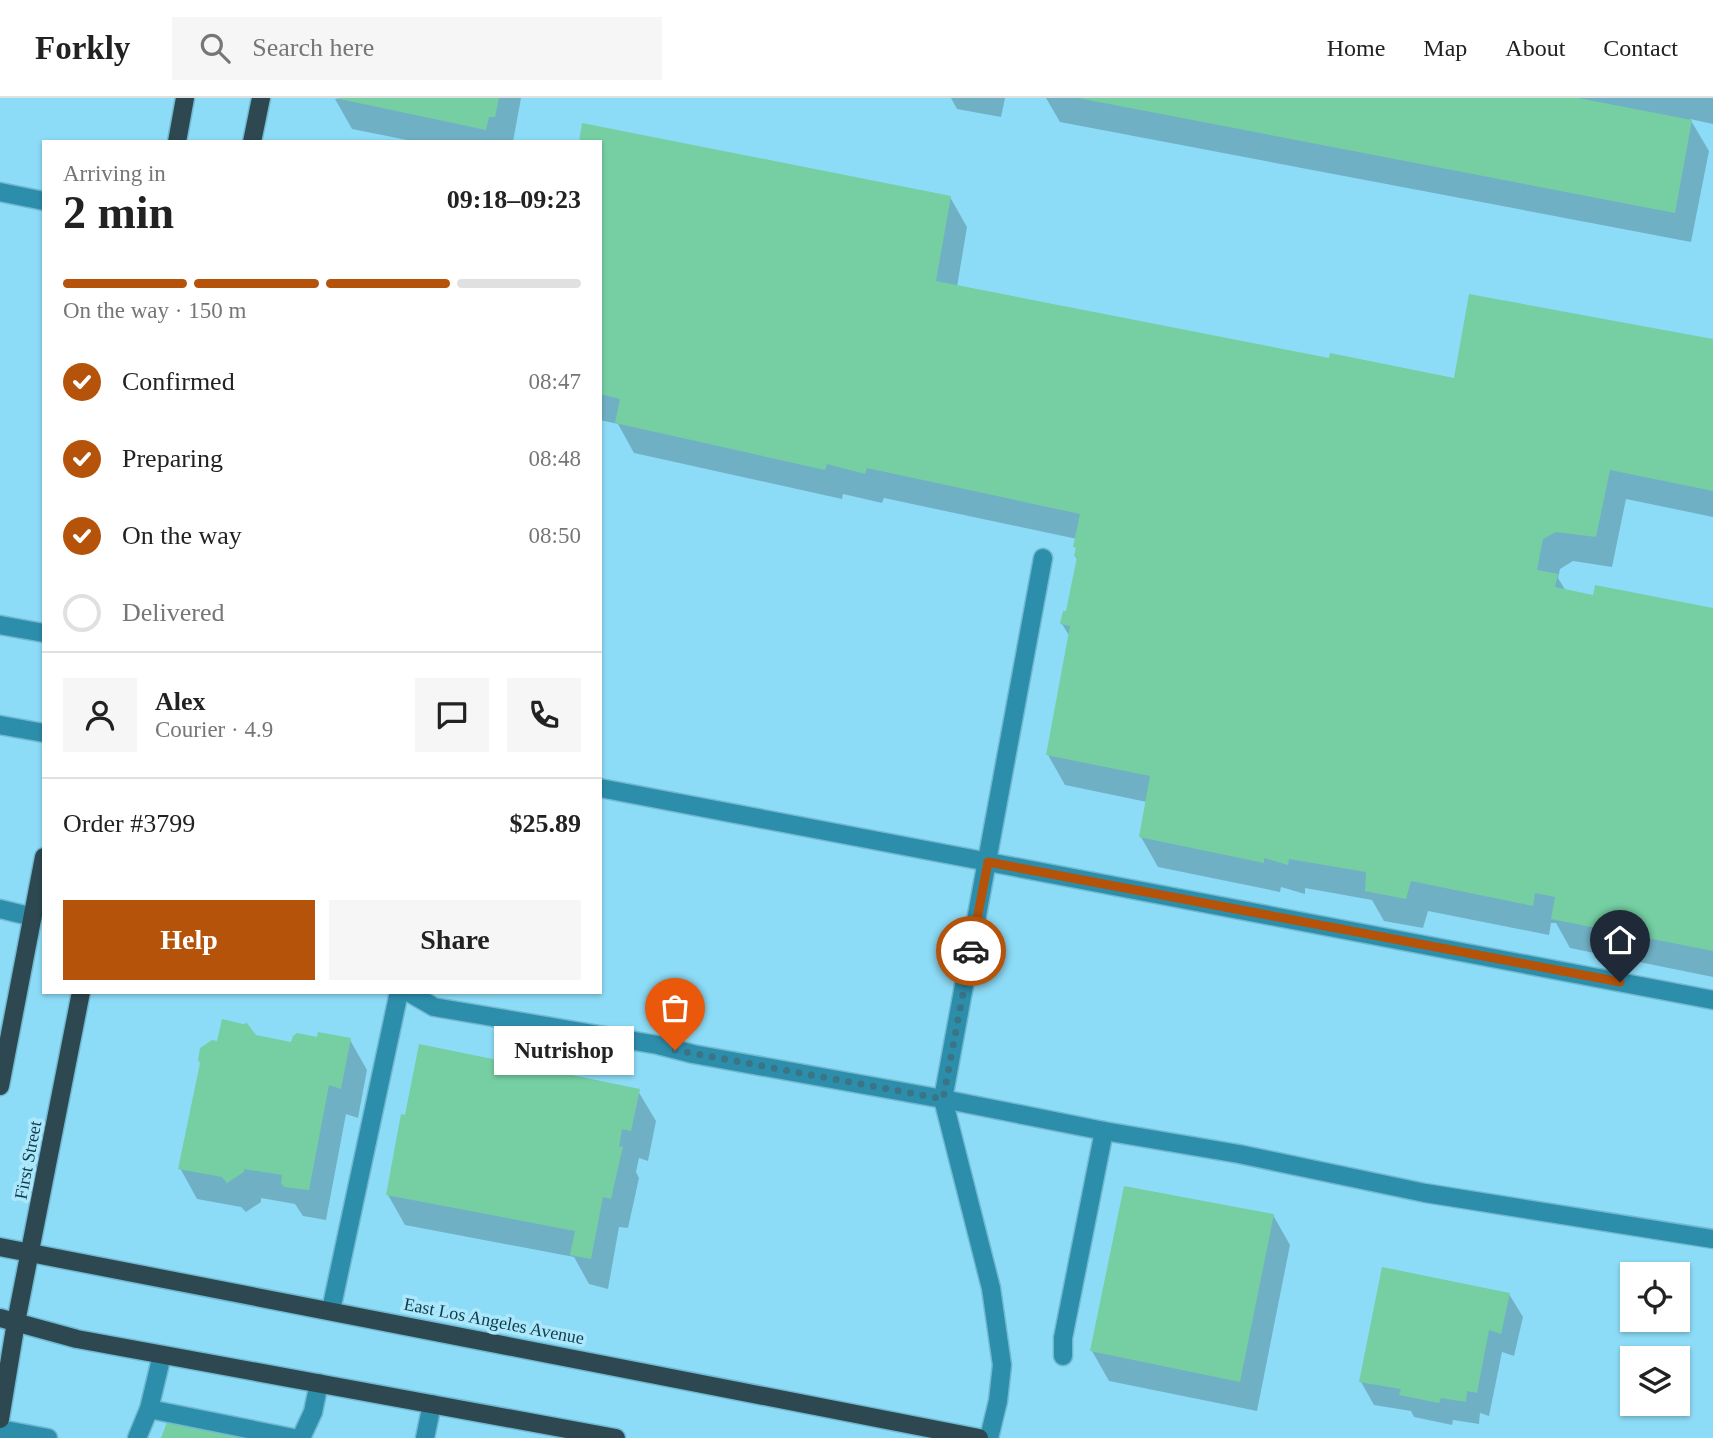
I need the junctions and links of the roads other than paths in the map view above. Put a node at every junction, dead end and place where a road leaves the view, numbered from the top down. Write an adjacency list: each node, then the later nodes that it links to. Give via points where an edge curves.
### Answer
1 (185, 98): 3 (main road)
2 (261, 98): 4 (main road)
3 (177, 140)
4 (252, 140)
5 (0, 192): 6 (street)
6 (42, 201)
7 (1043, 558): 13 (street)
8 (0, 625): 9 (street)
9 (42, 633)
10 (0, 725): 11 (street)
11 (42, 733)
12 (602, 788): 13 (street)
13 (988, 862): 20 (street); 22 (street)
14 (42, 868): 16 (main road)
15 (0, 909): 16 (street)
16 (33, 917): 21 (main road)
17 (81, 994): 26 (main road, First Street)
18 (399, 994): 27 (street)
19 (411, 994): 22 (street, via 434,1007)
20 (1713, 1000)
21 (0, 1086)
22 (943, 1099): 23 (street); 44 (street, via 991,1288 1002,1365)
23 (1104, 1131): 24 (street, via 1425,1193); 30 (street)
24 (1713, 1239)
25 (0, 1247): 26 (main road, East Los Angeles Avenue)
26 (30, 1252): 27 (main road, East Los Angeles Avenue); 28 (main road, First Street)
27 (331, 1310): 43 (main road, East Los Angeles Avenue)
28 (8, 1320): 29 (main road); 34 (main road, First Street)
29 (162, 1355): 31 (main road); 33 (street)
30 (1063, 1356)
31 (318, 1383): 32 (main road); 40 (street, via 313,1412)
32 (432, 1404): 36 (main road); 41 (street)
33 (149, 1409): 38 (street); 39 (street)
34 (0, 1419)
35 (0, 1429): 37 (street)
36 (552, 1432): 42 (main road)
37 (48, 1438)
38 (137, 1438)
39 (293, 1438)
40 (301, 1438)
41 (425, 1438)
42 (616, 1438)
43 (979, 1438)
44 (989, 1438)

